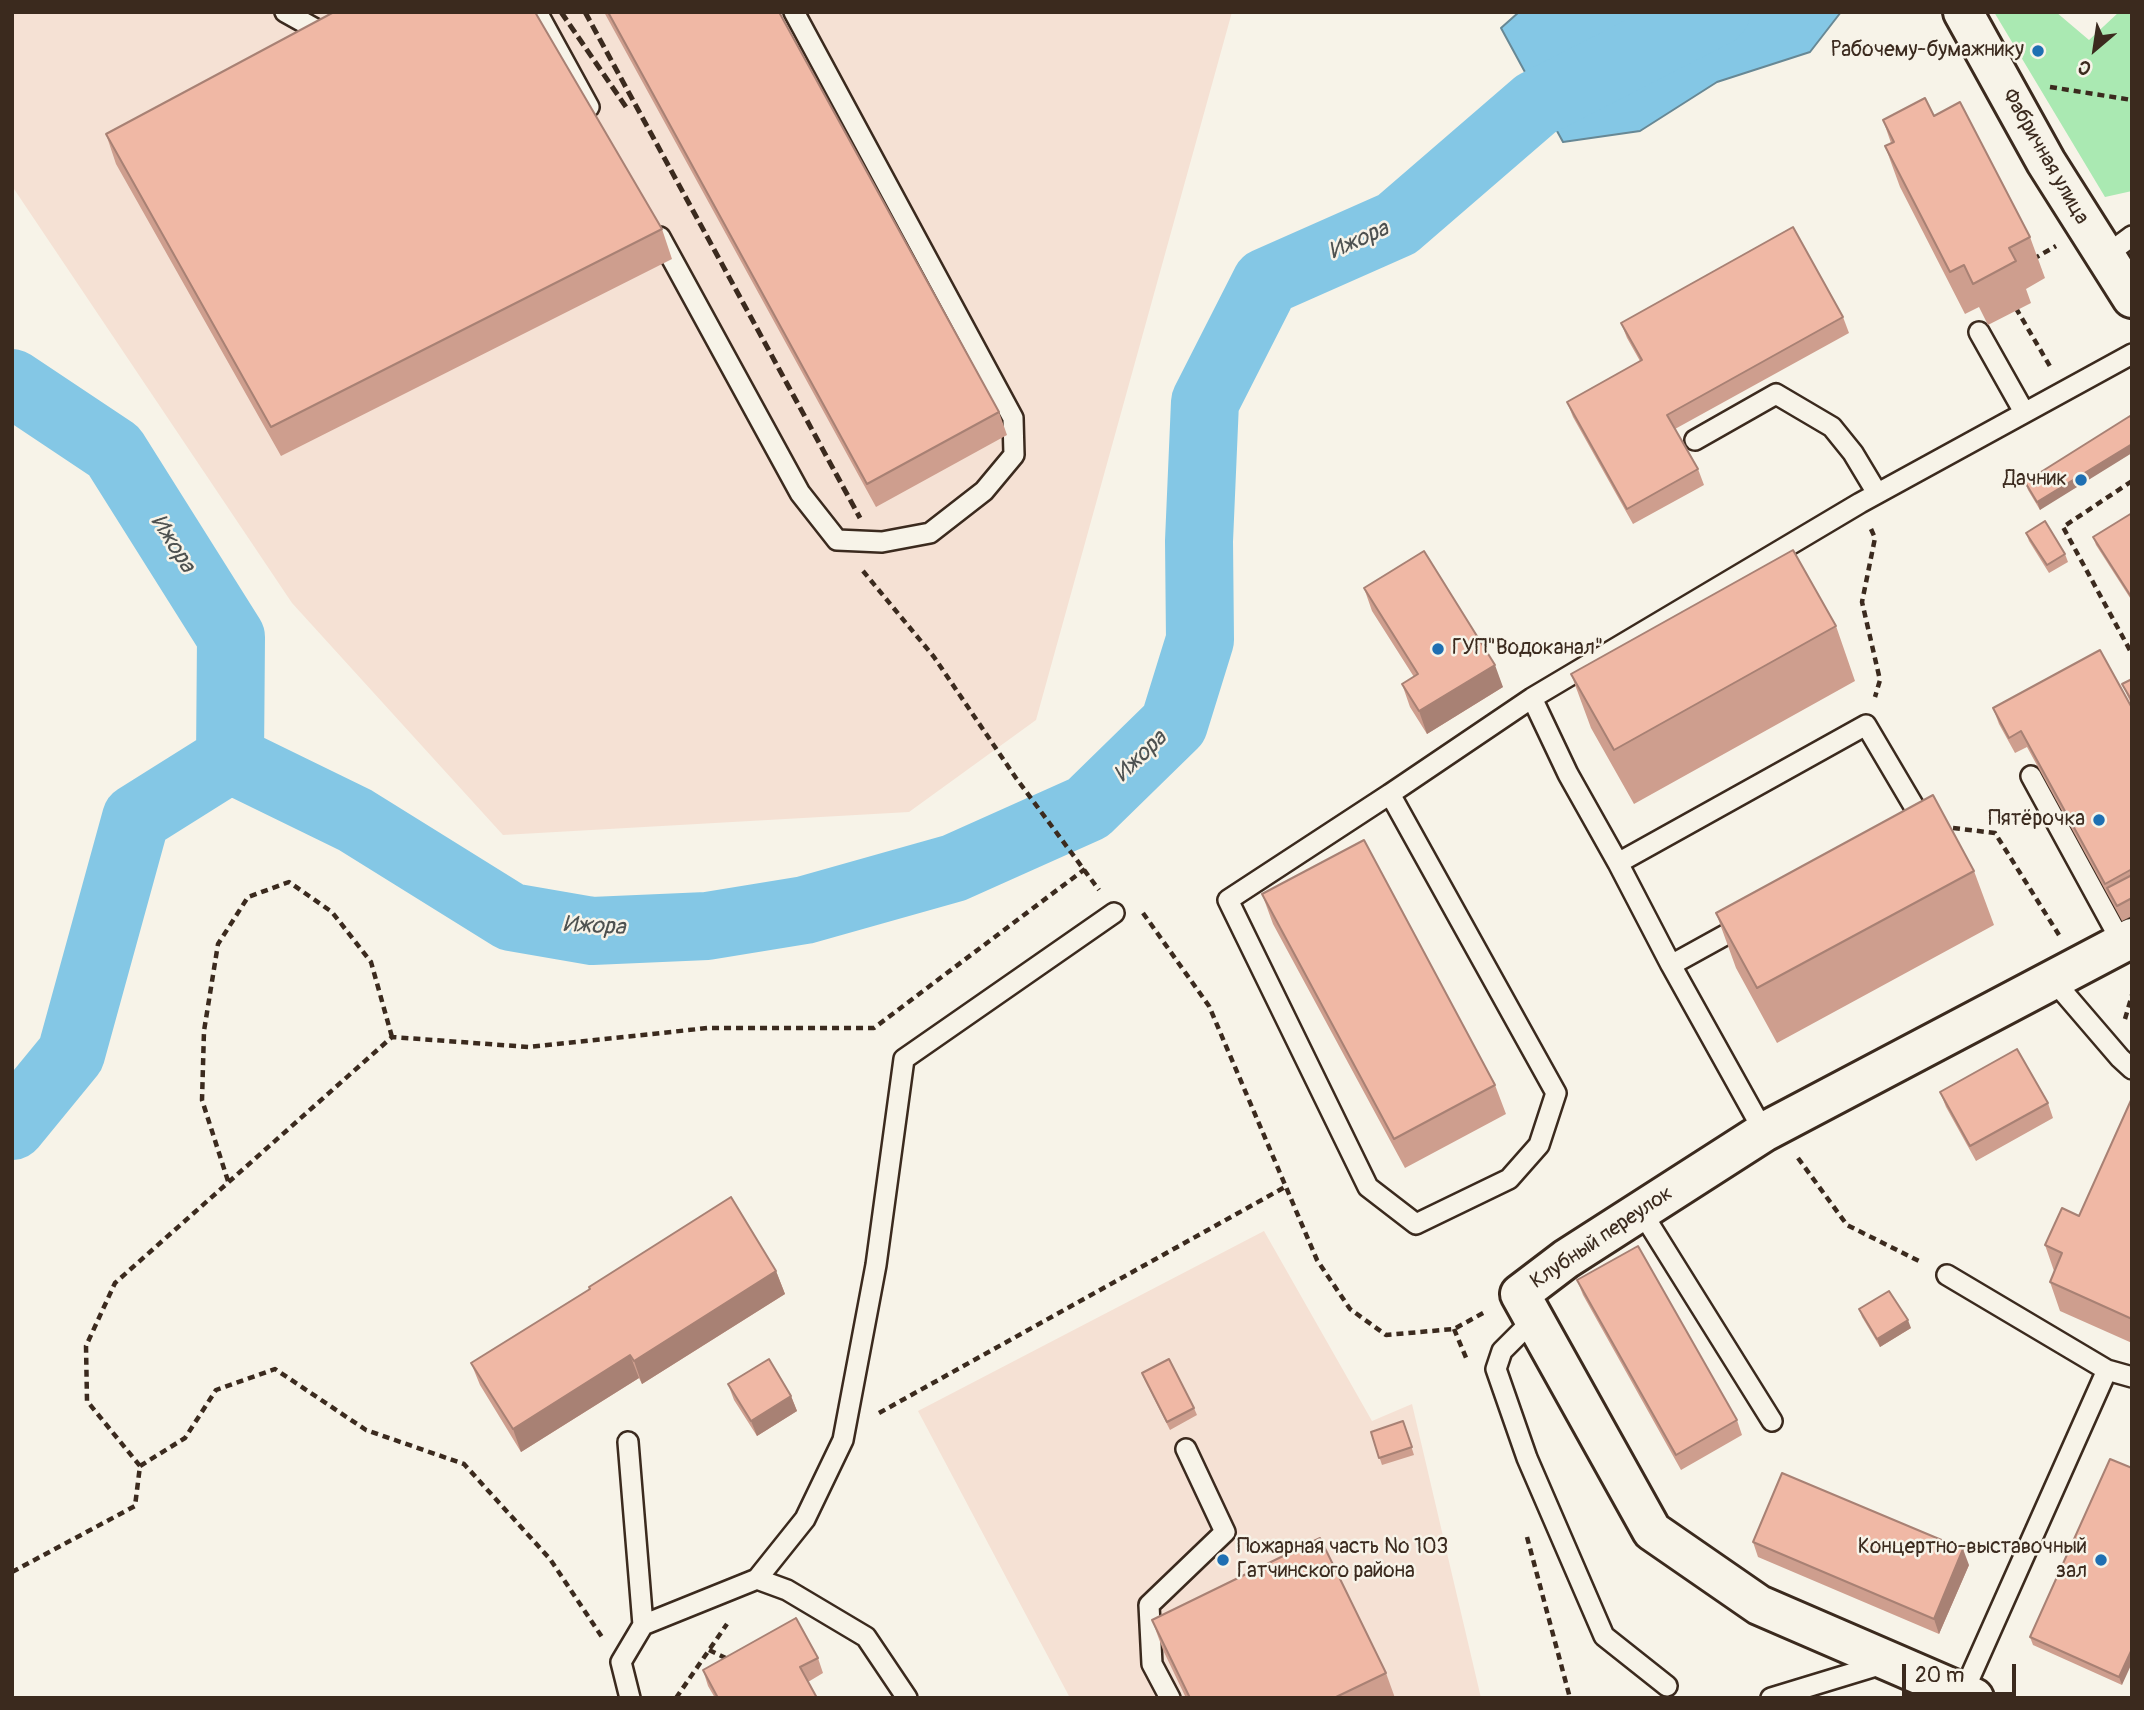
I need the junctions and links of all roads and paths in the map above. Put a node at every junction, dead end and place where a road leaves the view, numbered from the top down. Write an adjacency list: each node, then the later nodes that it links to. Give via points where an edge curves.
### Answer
1 (285, 12): 5 (lane)
2 (537, 12): 8 (lane)
3 (794, 12): 21 (lane, via 1013,418 1014,455 984,491 930,533 882,542)
4 (1963, 12): 6 (street, Фабричная улица)
5 (343, 44)
6 (2000, 80): 7 (path); 10 (street, Фабричная улица, via 2046,162)
7 (2132, 100)
8 (595, 118)
9 (653, 224): 21 (lane, via 800,493)
10 (2118, 246): 11 (street, Фабричная улица)
11 (2132, 299)
12 (2019, 309): 15 (path)
13 (1979, 332): 16 (lane)
14 (2132, 354): 15 (lane)
15 (2064, 391): 16 (lane)
16 (2024, 412): 19 (lane)
17 (1695, 440): 19 (lane, via 1776,394 1832,426)
18 (2132, 481): 22 (path, via 2063,527)
19 (1877, 493): 20 (lane)
20 (1860, 503): 23 (lane); 24 (path, via 1875,538 1862,601 1880,680)
21 (837, 540): 35 (path, via 934,657 1085,869 874,1028 708,1028 528,1047)
22 (2132, 653)
23 (1532, 698): 26 (lane); 29 (lane)
24 (1866, 725): 27 (lane); 29 (lane)
25 (2032, 776): 32 (lane)
26 (1390, 794): 26 (lane, via 1228,901 1368,1187 1416,1224 1509,1179 1539,1145 1556,1093)
27 (1925, 825): 28 (lane); 34 (path, via 1996,832)
28 (1901, 838)
29 (1618, 863): 33 (lane)
30 (1768, 911): 33 (lane)
31 (1114, 913): 39 (path, via 1138,906 1209,1006); 47 (lane, via 904,1059 876,1265)
32 (2127, 940): 34 (street, Клубный переулок)
33 (1671, 965): 37 (lane)
34 (2066, 974): 36 (lane, via 2120,1058); 37 (street, Клубный переулок)
35 (391, 1037): 38 (path); 38 (path, via 371,962 332,912 289,882 248,897 218,944 204,1031 202,1100)
36 (2132, 1069)
37 (1769, 1129): 40 (street, Клубный переулок); 41 (path, via 1847,1225)
38 (228, 1181): 50 (path, via 115,1283 86,1346 87,1401)
39 (1285, 1187): 43 (path, via 1317,1260 1350,1309 1386,1335); 47 (path, via 883,1410)
40 (1641, 1211): 42 (street, Клубный переулок, via 1520,1294); 46 (lane)
41 (1947, 1275): 44 (lane)
42 (1534, 1319): 56 (street, Клубный переулок, via 1652,1531 1759,1605); 58 (lane, via 1502,1351 1496,1369 1527,1458 1604,1636)
43 (1454, 1329)
44 (2107, 1370): 45 (lane); 59 (lane)
45 (2132, 1377)
46 (1772, 1421)
47 (843, 1440): 52 (lane, via 805,1519)
48 (628, 1442): 53 (lane)
49 (1186, 1449): 63 (lane, via 1225,1532 1149,1605 1152,1664)
50 (140, 1466): 51 (path, via 135,1506); 57 (path, via 186,1438 216,1390 275,1369 366,1430 464,1464 550,1559)
51 (12, 1572)
52 (757, 1579): 53 (lane); 54 (path); 62 (lane, via 787,1590 866,1637)
53 (643, 1625): 57 (lane)
54 (709, 1650): 55 (path); 61 (path)
55 (731, 1661)
56 (1890, 1661): 59 (street, Клубный переулок); 64 (lane)
57 (621, 1662): 60 (lane)
58 (1667, 1686)
59 (1969, 1695)
60 (629, 1698)
61 (676, 1698)
62 (907, 1698)
63 (1170, 1698)
64 (1771, 1698)

